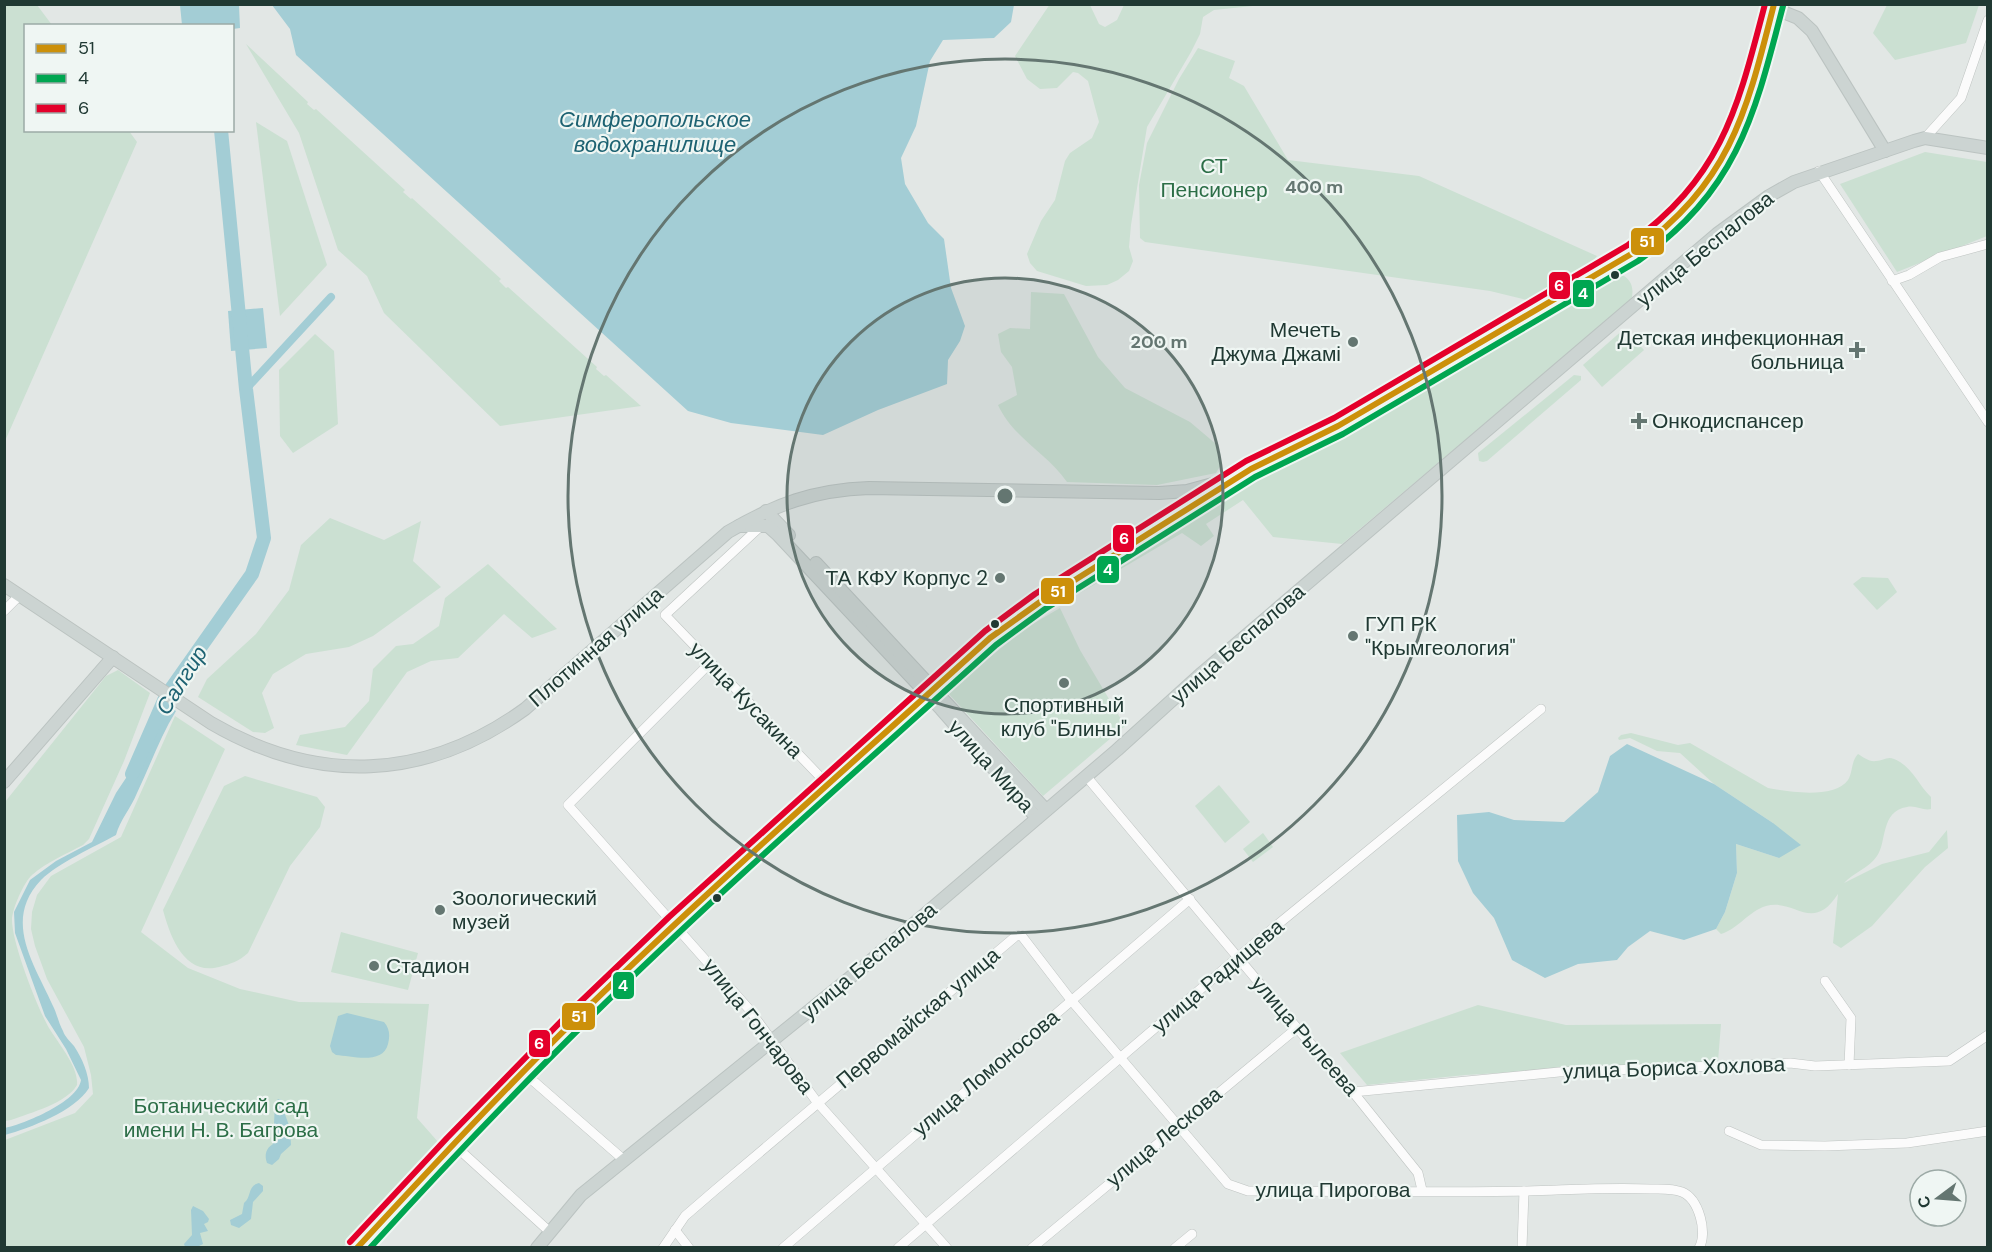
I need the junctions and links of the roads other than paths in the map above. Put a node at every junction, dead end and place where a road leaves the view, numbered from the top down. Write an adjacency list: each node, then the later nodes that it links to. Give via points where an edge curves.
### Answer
1 (1774, 6): 7 (main road, via 1798,18 1812,31); 12 (main road, via 1748,100 1731,143 1707,182 1668,226 1633,253)
2 (1988, 20): 3 (street, via 1961,98)
3 (1941, 121): 4 (street); 5 (street, via 1939,133)
4 (1925, 138): 5 (main road, улица Беспалова); 7 (main road, улица Беспалова)
5 (1944, 141): 6 (main road, улица Беспалова)
6 (1988, 148)
7 (1885, 151): 8 (main road, улица Беспалова)
8 (1819, 171): 10 (street); 28 (main road, улица Беспалова, via 1768,196 1717,234 1202,672)
9 (1988, 244): 10 (street, via 1940,257)
10 (1892, 281): 11 (street)
11 (1988, 422)
12 (1308, 441): 13 (main road); 14 (main road)
13 (1251, 469): 15 (main road); 16 (main road, via 1203,487 1172,493 869,488 814,494)
14 (1218, 497): 15 (main road); 19 (main road)
15 (1203, 499): 16 (main road, via 876,494 837,496); 19 (main road)
16 (766, 511): 17 (main road, Плотинная улица); 26 (main road, улица Мира)
17 (738, 526): 18 (main road); 24 (main road, Плотинная улица, via 554,686 502,726 478,739 412,761 379,767 338,767 265,750 236,737)
18 (761, 526): 23 (street, Плотинная улица); 26 (main road, улица Мира, via 768,526 778,535)
19 (1122, 550): 26 (main road, via 1010,622)
20 (4, 585): 21 (main road, Плотинная улица)
21 (20, 595): 22 (street); 24 (main road, Плотинная улица)
22 (4, 611)
23 (665, 615): 25 (street, улица Кусакина)
24 (113, 657): 29 (main road)
25 (710, 663): 30 (street, улица Кусакина); 33 (street, улица Гончарова, via 568,805)
26 (930, 692): 30 (main road); 31 (main road, улица Мира)
27 (1541, 709): 35 (street, улица Радищева)
28 (1086, 776): 31 (main road, улица Беспалова); 32 (street, улица Рылеева)
29 (4, 782)
30 (828, 785): 33 (main road)
31 (1042, 814): 40 (main road, улица Беспалова)
32 (1190, 899): 35 (street, улица Рылеева); 37 (street, улица Ломоносова)
33 (675, 924): 40 (street, улица Гончарова, via 748,1008); 43 (main road)
34 (1016, 936): 37 (street, улица Пирогова, via 1021,935); 45 (street, Первомайская улица)
35 (1238, 957): 38 (street, улица Рылеева); 41 (street, улица Радищева)
36 (1824, 981): 42 (street, via 1851,1018)
37 (1071, 1000): 41 (street, улица Пирогова); 51 (street, улица Ломоносова)
38 (1297, 1028): 44 (street, улица Рылеева); 46 (street, улица Лескова)
39 (1988, 1035): 42 (street, улица Бориса Хохлова, via 1949,1061)
40 (771, 1041): 45 (street, улица Гончарова); 50 (main road, улица Беспалова)
41 (1122, 1058): 46 (street, улица Пирогова); 54 (street, улица Радищева)
42 (1849, 1065): 44 (street, улица Бориса Хохлова, via 1790,1063 1558,1072)
43 (523, 1072): 49 (main road); 50 (street)
44 (1353, 1092): 52 (street, улица Рылеева, via 1418,1173)
45 (818, 1102): 51 (street, улица Гончарова); 55 (street, Первомайская улица, via 685,1216)
46 (1178, 1125): 52 (street, улица Пирогова, via 1227,1184 1236,1188); 65 (street, улица Лескова)
47 (1729, 1131): 48 (street, via 1761,1145 1825,1146 1907,1143)
48 (1988, 1131)
49 (453, 1144): 56 (street); 58 (main road)
50 (624, 1160): 56 (main road, улица Беспалова, via 581,1195)
51 (876, 1167): 54 (street, улица Гончарова); 62 (street, улица Ломоносова)
52 (1422, 1190): 53 (street, улица Пирогова)
53 (1524, 1191): 67 (street); 68 (street, улица Пирогова, via 1624,1188 1686,1194 1696,1208 1703,1233)
54 (926, 1223): 63 (street, улица Радищева); 64 (street, улица Гончарова)
55 (675, 1230): 60 (street, Первомайская улица); 61 (street)
56 (550, 1232): 59 (main road, улица Беспалова)
57 (1192, 1234): 66 (street)
58 (358, 1247)
59 (537, 1248)
60 (663, 1248)
61 (689, 1248)
62 (783, 1248)
63 (898, 1248)
64 (947, 1248)
65 (1032, 1248)
66 (1175, 1248)
67 (1522, 1248)
68 (1699, 1248)

